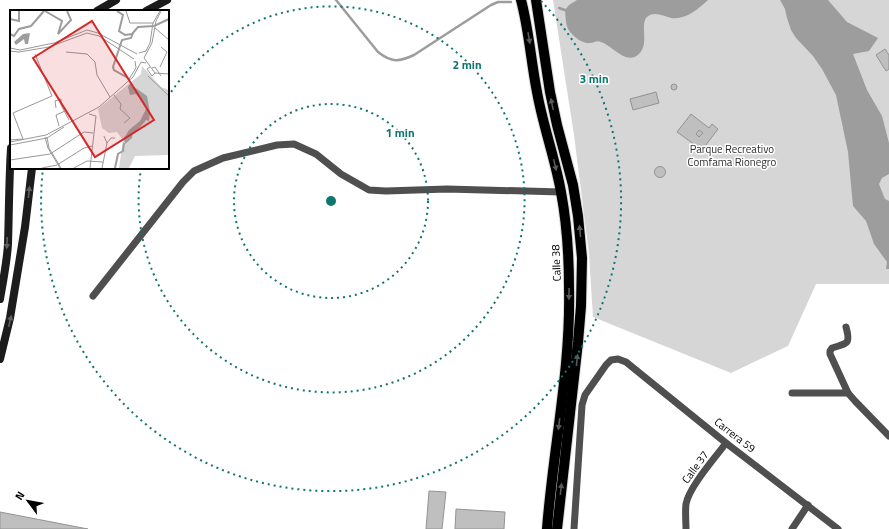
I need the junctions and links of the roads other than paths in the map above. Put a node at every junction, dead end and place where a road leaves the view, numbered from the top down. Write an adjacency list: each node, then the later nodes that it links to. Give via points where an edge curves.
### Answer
1 (116, 0): 5 (street)
2 (167, 0): 6 (street)
3 (521, 0): 9 (main road, Calle 38, one-way to 9, via 537,92)
4 (536, 0): 20 (main road, one-way to 4, via 578,342 582,258 573,185 550,92)
5 (99, 10)
6 (148, 10)
7 (10, 158): 11 (street, one-way to 11, via 8,245)
8 (32, 169): 13 (street, one-way to 8, via 10,318)
9 (561, 192): 10 (street, via 369,190 341,174 316,154 294,144 277,145 224,158 194,171); 19 (main road, Calle 38, one-way to 19, via 568,242 568,346)
10 (93, 296)
11 (0, 299)
12 (846, 327): 15 (street, via 848,342 832,348 830,354)
13 (0, 359)
14 (792, 393): 15 (street)
15 (848, 393): 16 (street)
16 (889, 436)
17 (726, 443): 18 (street, Carrera 59); 21 (street, Carrera 59, via 626,362 611,360 585,395 582,405); 22 (street, Calle 37, via 689,495 686,504)
18 (808, 505): 23 (street); 24 (street, Carrera 59)
19 (547, 529)
20 (557, 529)
21 (574, 529)
22 (686, 529)
23 (792, 529)
24 (838, 529)

